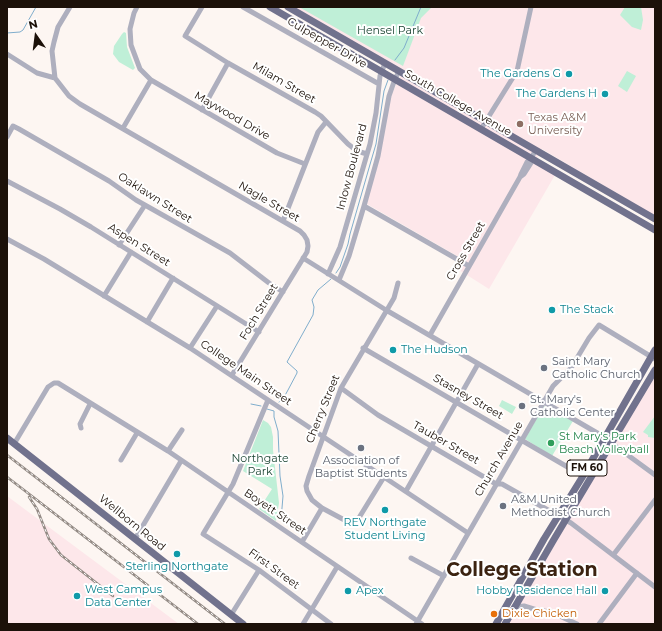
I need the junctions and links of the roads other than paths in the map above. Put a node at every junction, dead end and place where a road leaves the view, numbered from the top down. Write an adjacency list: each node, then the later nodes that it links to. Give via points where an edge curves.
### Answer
1 (70, 7): 13 (street, via 58,28 52,51)
2 (137, 7): 15 (street, Maywood Drive, via 130,30 131,45 140,69)
3 (202, 7): 9 (street, Milam Street, via 185,36)
4 (243, 7): 16 (street, Culpepper Drive)
5 (288, 7): 10 (main road, South College Avenue)
6 (531, 7): 20 (street, via 517,71)
7 (274, 8): 11 (main road, South College Avenue)
8 (7, 54): 13 (street, via 37,73)
9 (228, 63): 19 (street); 21 (street, Milam Street, via 315,112)
10 (385, 63): 11 (street, Inlow Boulevard); 12 (main road, South College Avenue)
11 (381, 71): 14 (main road, South College Avenue); 16 (street, Inlow Boulevard)
12 (399, 71): 14 (street, Inlow Boulevard); 17 (main road, South College Avenue)
13 (55, 78): 22 (street, Nagle Street, via 75,101)
14 (395, 79): 18 (main road, South College Avenue); 33 (street, Inlow Boulevard)
15 (151, 80): 19 (street, Maywood Drive); 22 (street)
16 (379, 84): 26 (street, Inlow Boulevard)
17 (442, 96): 18 (main road); 20 (main road, South College Avenue)
18 (437, 103): 23 (main road, South College Avenue)
19 (202, 110): 28 (street, Maywood Drive, via 276,153)
20 (486, 121): 23 (street); 25 (main road, South College Avenue)
21 (326, 122): 26 (street, Milam Street, via 348,144 357,151); 28 (street, via 318,132)
22 (122, 128): 35 (street, Nagle Street)
23 (481, 129): 27 (main road, South College Avenue)
24 (7, 137): 32 (street, Oaklawn Street, via 13,126 103,177)
25 (536, 150): 27 (street, Cross Street); 30 (main road, South College Avenue)
26 (367, 154): 42 (street, Inlow Boulevard, via 339,251)
27 (531, 158): 31 (main road, South College Avenue); 41 (street, Cross Street, via 531,163 520,177)
28 (305, 164): 35 (street)
29 (7, 181): 38 (street, Aspen Street)
30 (615, 196): 31 (main road); 34 (main road, South College Avenue)
31 (611, 204): 36 (main road, South College Avenue)
32 (145, 205): 38 (street); 46 (street, Oaklawn Street, via 230,253)
33 (364, 206): 41 (street); 44 (street, Inlow Boulevard)
34 (655, 219)
35 (283, 221): 40 (street, Nagle Street, via 300,231 307,240 307,252)
36 (655, 230)
37 (7, 239): 47 (street, College Main Street)
38 (119, 244): 39 (street, Aspen Street)
39 (131, 252): 43 (street, Aspen Street); 47 (street)
40 (303, 258): 42 (street); 46 (street, Foch Street)
41 (469, 266): 52 (street, Cross Street)
42 (328, 274): 44 (street)
43 (173, 278): 48 (street, Aspen Street); 50 (street)
44 (339, 280): 49 (street)
45 (398, 283): 49 (street, Cherry Street, via 394,298)
46 (283, 292): 51 (street, Foch Street)
47 (104, 296): 50 (street, College Main Street)
48 (217, 306): 51 (street, Aspen Street); 53 (street)
49 (386, 310): 52 (street); 54 (street, Cherry Street)
50 (147, 322): 53 (street, College Main Street)
51 (259, 332): 58 (street, Foch Street)
52 (430, 335): 56 (street)
53 (190, 348): 58 (street, College Main Street)
54 (363, 348): 59 (street, Cherry Street); 62 (street, Stasney Street)
55 (654, 355): 61 (street, Church Avenue, via 599,324 571,368 555,383); 69 (main road, FM 60)
56 (478, 364): 61 (street); 62 (street)
57 (655, 370): 71 (main road, FM 60)
58 (232, 375): 60 (street, College Main Street)
59 (341, 388): 67 (street, Cherry Street); 73 (street, Tauber Street, via 378,415)
60 (268, 400): 67 (street, College Main Street); 82 (street)
61 (544, 402): 69 (street); 70 (street, Church Avenue)
62 (456, 403): 70 (street, Stasney Street); 73 (street)
63 (90, 404): 64 (street); 66 (street, Boyett Street); 72 (street, Boyett Street, via 54,382 48,387)
64 (80, 428)
65 (182, 430): 74 (street)
66 (137, 433): 74 (street, Boyett Street); 75 (street)
67 (323, 436): 78 (street, College Main Street); 84 (street, Cherry Street, via 306,486 309,496)
68 (7, 438): 72 (main road, Wellborn Road)
69 (604, 438): 71 (street); 79 (main road, FM 60)
70 (522, 440): 79 (street, Stasney Street); 80 (street, Church Avenue)
71 (611, 443): 77 (street); 86 (main road, FM 60)
72 (14, 444): 88 (main road, Wellborn Road)
73 (431, 446): 80 (street, Tauber Street); 81 (street)
74 (168, 451): 76 (street, Boyett Street)
75 (121, 460)
76 (181, 461): 82 (street, Boyett Street); 88 (street)
77 (655, 475)
78 (384, 476): 81 (street, College Main Street); 84 (street, Cherry Street, via 354,524)
79 (583, 476): 85 (main road, FM 60)
80 (496, 484): 85 (street, Tauber Street, via 502,484); 87 (street, Church Avenue)
81 (406, 491): 87 (street, College Main Street)
82 (228, 493): 89 (street, Boyett Street); 93 (street, First Street, via 203,534)
83 (655, 500): 90 (street)
84 (322, 508): 89 (street)
85 (558, 517): 86 (street, Tauber Street); 104 (main road, FM 60)
86 (565, 520): 90 (street, Tauber Street); 97 (main road, FM 60)
87 (468, 533): 95 (street, Church Avenue)
88 (135, 539): 99 (main road, Wellborn Road)
89 (302, 542): 92 (street, Boyett Street)
90 (614, 554): 94 (street, Tauber Street)
91 (411, 558): 95 (street)
92 (337, 567): 98 (street); 100 (street, Boyett Street)
93 (259, 570): 98 (street, First Street); 99 (street)
94 (637, 573): 96 (street, Tauber Street); 107 (street)
95 (444, 576): 100 (street, Church Avenue)
96 (655, 587)
97 (514, 607): 105 (main road, FM 60); 106 (street, via 524,606 551,612)
98 (311, 609): 102 (street); 103 (street, First Street)
99 (231, 615): 101 (main road, Wellborn Road)
100 (418, 623)
101 (243, 624)
102 (302, 624)
103 (331, 624)
104 (496, 624)
105 (505, 624)
106 (577, 624)
107 (599, 624)

